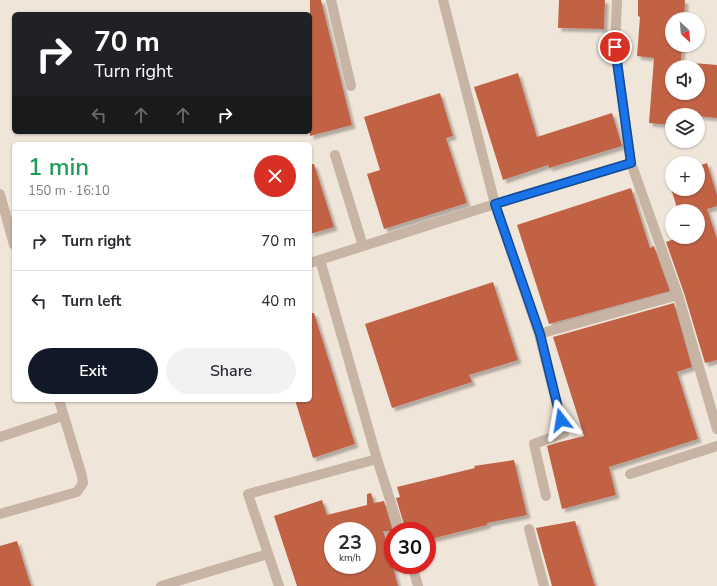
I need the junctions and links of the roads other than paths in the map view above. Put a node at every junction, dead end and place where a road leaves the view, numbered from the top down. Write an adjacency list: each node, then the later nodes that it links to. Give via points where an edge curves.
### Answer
1 (330, 0): 4 (street)
2 (443, 0): 8 (street)
3 (617, 0): 6 (street, via 615,47)
4 (351, 86)
5 (335, 155): 10 (street)
6 (631, 163): 8 (street); 12 (street)
7 (0, 194): 9 (street)
8 (495, 204): 10 (street); 13 (street)
9 (12, 238)
10 (363, 246): 11 (street)
11 (315, 262): 19 (street)
12 (678, 295): 13 (street); 16 (street)
13 (540, 334): 21 (street, via 564,433 534,444)
14 (60, 402): 15 (street)
15 (64, 416): 17 (street); 22 (street, via 83,483 77,492)
16 (717, 429)
17 (0, 437)
18 (717, 446): 20 (street)
19 (377, 459): 23 (street); 25 (street, via 248,494)
20 (630, 474)
21 (546, 496)
22 (0, 514)
23 (397, 522)
24 (529, 529): 30 (street)
25 (268, 554): 27 (street); 28 (street)
26 (415, 574): 29 (street)
27 (161, 586)
28 (279, 586)
29 (418, 586)
30 (544, 586)

